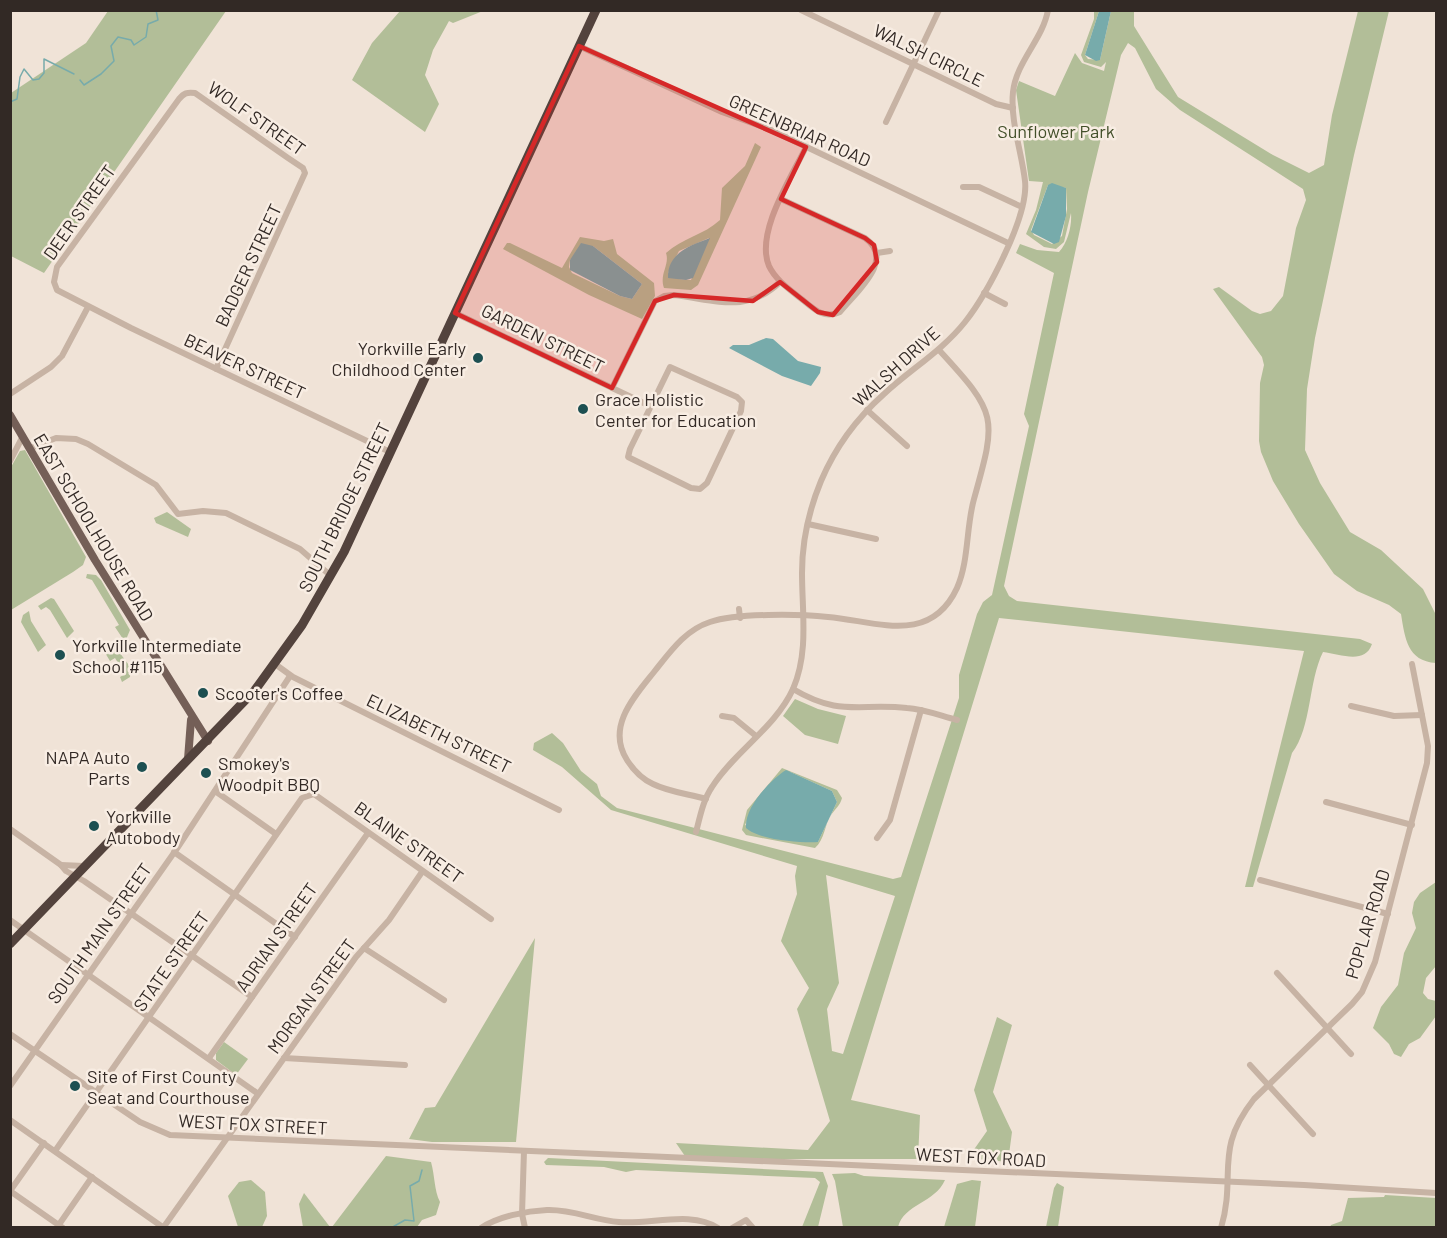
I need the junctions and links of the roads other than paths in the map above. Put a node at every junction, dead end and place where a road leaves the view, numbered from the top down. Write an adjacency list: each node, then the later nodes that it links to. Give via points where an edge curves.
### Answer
1 (596, 10): 5 (highway, SOUTH BRIDGE STREET)
2 (801, 10): 6 (street, WALSH CIRCLE)
3 (939, 10): 6 (street)
4 (1048, 10): 8 (street, WALSH DRIVE, via 1015,80)
5 (579, 46): 10 (street, GREENBRIAR ROAD); 22 (highway, SOUTH BRIDGE STREET)
6 (913, 65): 8 (street, WALSH CIRCLE, via 996,104); 9 (street)
7 (190, 92): 11 (street, WOLF STREET); 21 (street, DEER STREET, via 183,93 57,267 57,290)
8 (1013, 108): 14 (street, WALSH DRIVE, via 1026,184)
9 (886, 122)
10 (806, 147): 13 (street); 15 (street, GREENBRIAR ROAD)
11 (305, 173): 24 (street, BADGER STREET)
12 (963, 187): 14 (street, via 979,187)
13 (781, 199): 17 (street, via 864,238); 18 (street, via 764,246 770,267)
14 (1022, 207): 15 (street, WALSH DRIVE)
15 (1008, 243): 19 (street, WALSH DRIVE)
16 (890, 251): 17 (street)
17 (877, 253): 18 (street, via 874,271 840,312 830,318)
18 (780, 282): 25 (street, via 753,301 674,295 655,301)
19 (984, 293): 20 (street); 23 (street, WALSH DRIVE, via 963,325)
20 (1005, 304)
21 (88, 307): 24 (street, BEAVER STREET); 26 (street, via 62,356)
22 (455, 313): 25 (street, GARDEN STREET); 33 (highway, SOUTH BRIDGE STREET)
23 (939, 350): 28 (street, WALSH DRIVE); 39 (street, via 982,402 990,424 958,585 934,621 890,626)
24 (216, 369): 33 (street, BEAVER STREET)
25 (612, 388): 27 (street, GARDEN STREET)
26 (10, 394)
27 (650, 406): 27 (street, via 628,457 692,488 704,488 742,402 670,367)
28 (867, 410): 31 (street); 35 (street, WALSH DRIVE, via 830,462)
29 (10, 415): 30 (main road, EAST SCHOOLHOUSE ROAD)
30 (23, 436): 32 (main road, EAST SCHOOLHOUSE ROAD); 34 (street)
31 (907, 446)
32 (31, 448): 37 (street, via 51,439 82,441 156,485 178,514 226,513 300,549); 48 (main road, EAST SCHOOLHOUSE ROAD)
33 (390, 452): 37 (highway, SOUTH BRIDGE STREET)
34 (10, 461)
35 (808, 524): 36 (street); 39 (street, WALSH DRIVE)
36 (876, 539)
37 (331, 576): 41 (highway, SOUTH BRIDGE STREET)
38 (740, 609): 40 (street)
39 (803, 616): 40 (street); 44 (street, WALSH DRIVE, via 802,659)
40 (740, 618): 56 (street, via 710,622 680,640 631,700 620,726 623,755 636,772 653,784)
41 (275, 664): 43 (street, ELIZABETH STREET); 52 (highway, SOUTH BRIDGE STREET)
42 (1412, 664): 47 (street, POPLAR ROAD)
43 (290, 676): 54 (street, SOUTH MAIN STREET); 58 (street, ELIZABETH STREET)
44 (792, 689): 46 (street, via 817,702 843,708); 51 (street, WALSH DRIVE)
45 (1351, 706): 47 (street, via 1394,716)
46 (921, 710): 50 (street); 64 (street, via 890,820)
47 (1422, 715): 59 (street, POPLAR ROAD, via 1427,763)
48 (190, 716): 52 (main road, EAST SCHOOLHOUSE ROAD); 53 (main road)
49 (722, 716): 51 (street, via 734,718)
50 (957, 720)
51 (756, 736): 56 (street, WALSH DRIVE, via 718,779)
52 (208, 741): 53 (highway, SOUTH BRIDGE STREET)
53 (188, 760): 67 (highway, SOUTH BRIDGE STREET)
54 (215, 791): 63 (street); 65 (street, SOUTH MAIN STREET)
55 (316, 791): 62 (street, BLAINE STREET); 63 (street, STATE STREET, via 302,798)
56 (706, 799): 61 (street, WALSH DRIVE)
57 (1326, 802): 59 (street)
58 (559, 810)
59 (1412, 825): 73 (street, POPLAR ROAD)
60 (10, 829): 66 (street)
61 (696, 832)
62 (368, 833): 68 (street, BLAINE STREET); 77 (street, ADRIAN STREET)
63 (276, 834): 71 (street, STATE STREET)
64 (877, 838)
65 (174, 852): 71 (street); 72 (street, SOUTH MAIN STREET)
66 (61, 865): 67 (street); 69 (street)
67 (84, 866): 69 (highway, SOUTH BRIDGE STREET)
68 (422, 872): 74 (street, BLAINE STREET); 79 (street, MORGAN STREET)
69 (74, 875): 72 (street); 76 (highway, SOUTH BRIDGE STREET)
70 (1260, 880): 73 (street)
71 (235, 895): 77 (street); 80 (street, STATE STREET)
72 (131, 913): 80 (street); 82 (street, SOUTH MAIN STREET)
73 (1388, 914): 86 (street, POPLAR ROAD, via 1362,992)
74 (491, 919)
75 (10, 920): 76 (street)
76 (23, 930): 78 (highway, SOUTH BRIDGE STREET); 82 (street)
77 (295, 937): 83 (street, ADRIAN STREET)
78 (10, 944)
79 (364, 948): 84 (street); 91 (street, MORGAN STREET)
80 (192, 956): 83 (street); 85 (street, STATE STREET)
81 (1277, 973): 86 (street)
82 (88, 974): 85 (street); 88 (street, SOUTH MAIN STREET)
83 (252, 997): 90 (street, ADRIAN STREET)
84 (444, 1000)
85 (150, 1017): 90 (street); 96 (street, STATE STREET)
86 (1328, 1029): 89 (street); 94 (street, POPLAR ROAD)
87 (10, 1034): 88 (street, WEST FOX STREET)
88 (35, 1050): 95 (street, SOUTH MAIN STREET); 96 (street, WEST FOX STREET)
89 (1351, 1054)
90 (209, 1058): 97 (street)
91 (284, 1058): 92 (street); 97 (street, MORGAN STREET)
92 (405, 1065)
93 (1251, 1065): 94 (street)
94 (1269, 1084): 99 (street); 105 (street, POPLAR ROAD, via 1240,1116 1231,1136)
95 (10, 1086)
96 (96, 1092): 100 (street, WEST FOX STREET, via 159,1132); 102 (street, STATE STREET)
97 (257, 1094): 100 (street, MORGAN STREET)
98 (10, 1120): 101 (street)
99 (1313, 1134)
100 (224, 1139): 103 (street, WEST FOX STREET); 110 (street, MORGAN STREET)
101 (44, 1143): 102 (street); 106 (street)
102 (55, 1151): 104 (street)
103 (524, 1151): 105 (street, WEST FOX ROAD); 108 (street)
104 (92, 1177): 109 (street); 110 (street)
105 (1226, 1182): 107 (street, WEST FOX ROAD); 116 (street, POPLAR ROAD)
106 (10, 1191): 109 (street)
107 (1437, 1193)
108 (522, 1214): 111 (street, via 496,1219); 112 (street); 113 (street, via 563,1210 600,1220 636,1223 698,1219)
109 (60, 1227)
110 (164, 1227)
111 (482, 1227)
112 (525, 1227)
113 (718, 1227)
114 (732, 1227): 115 (street, via 746,1220)
115 (753, 1227)
116 (1221, 1227)

